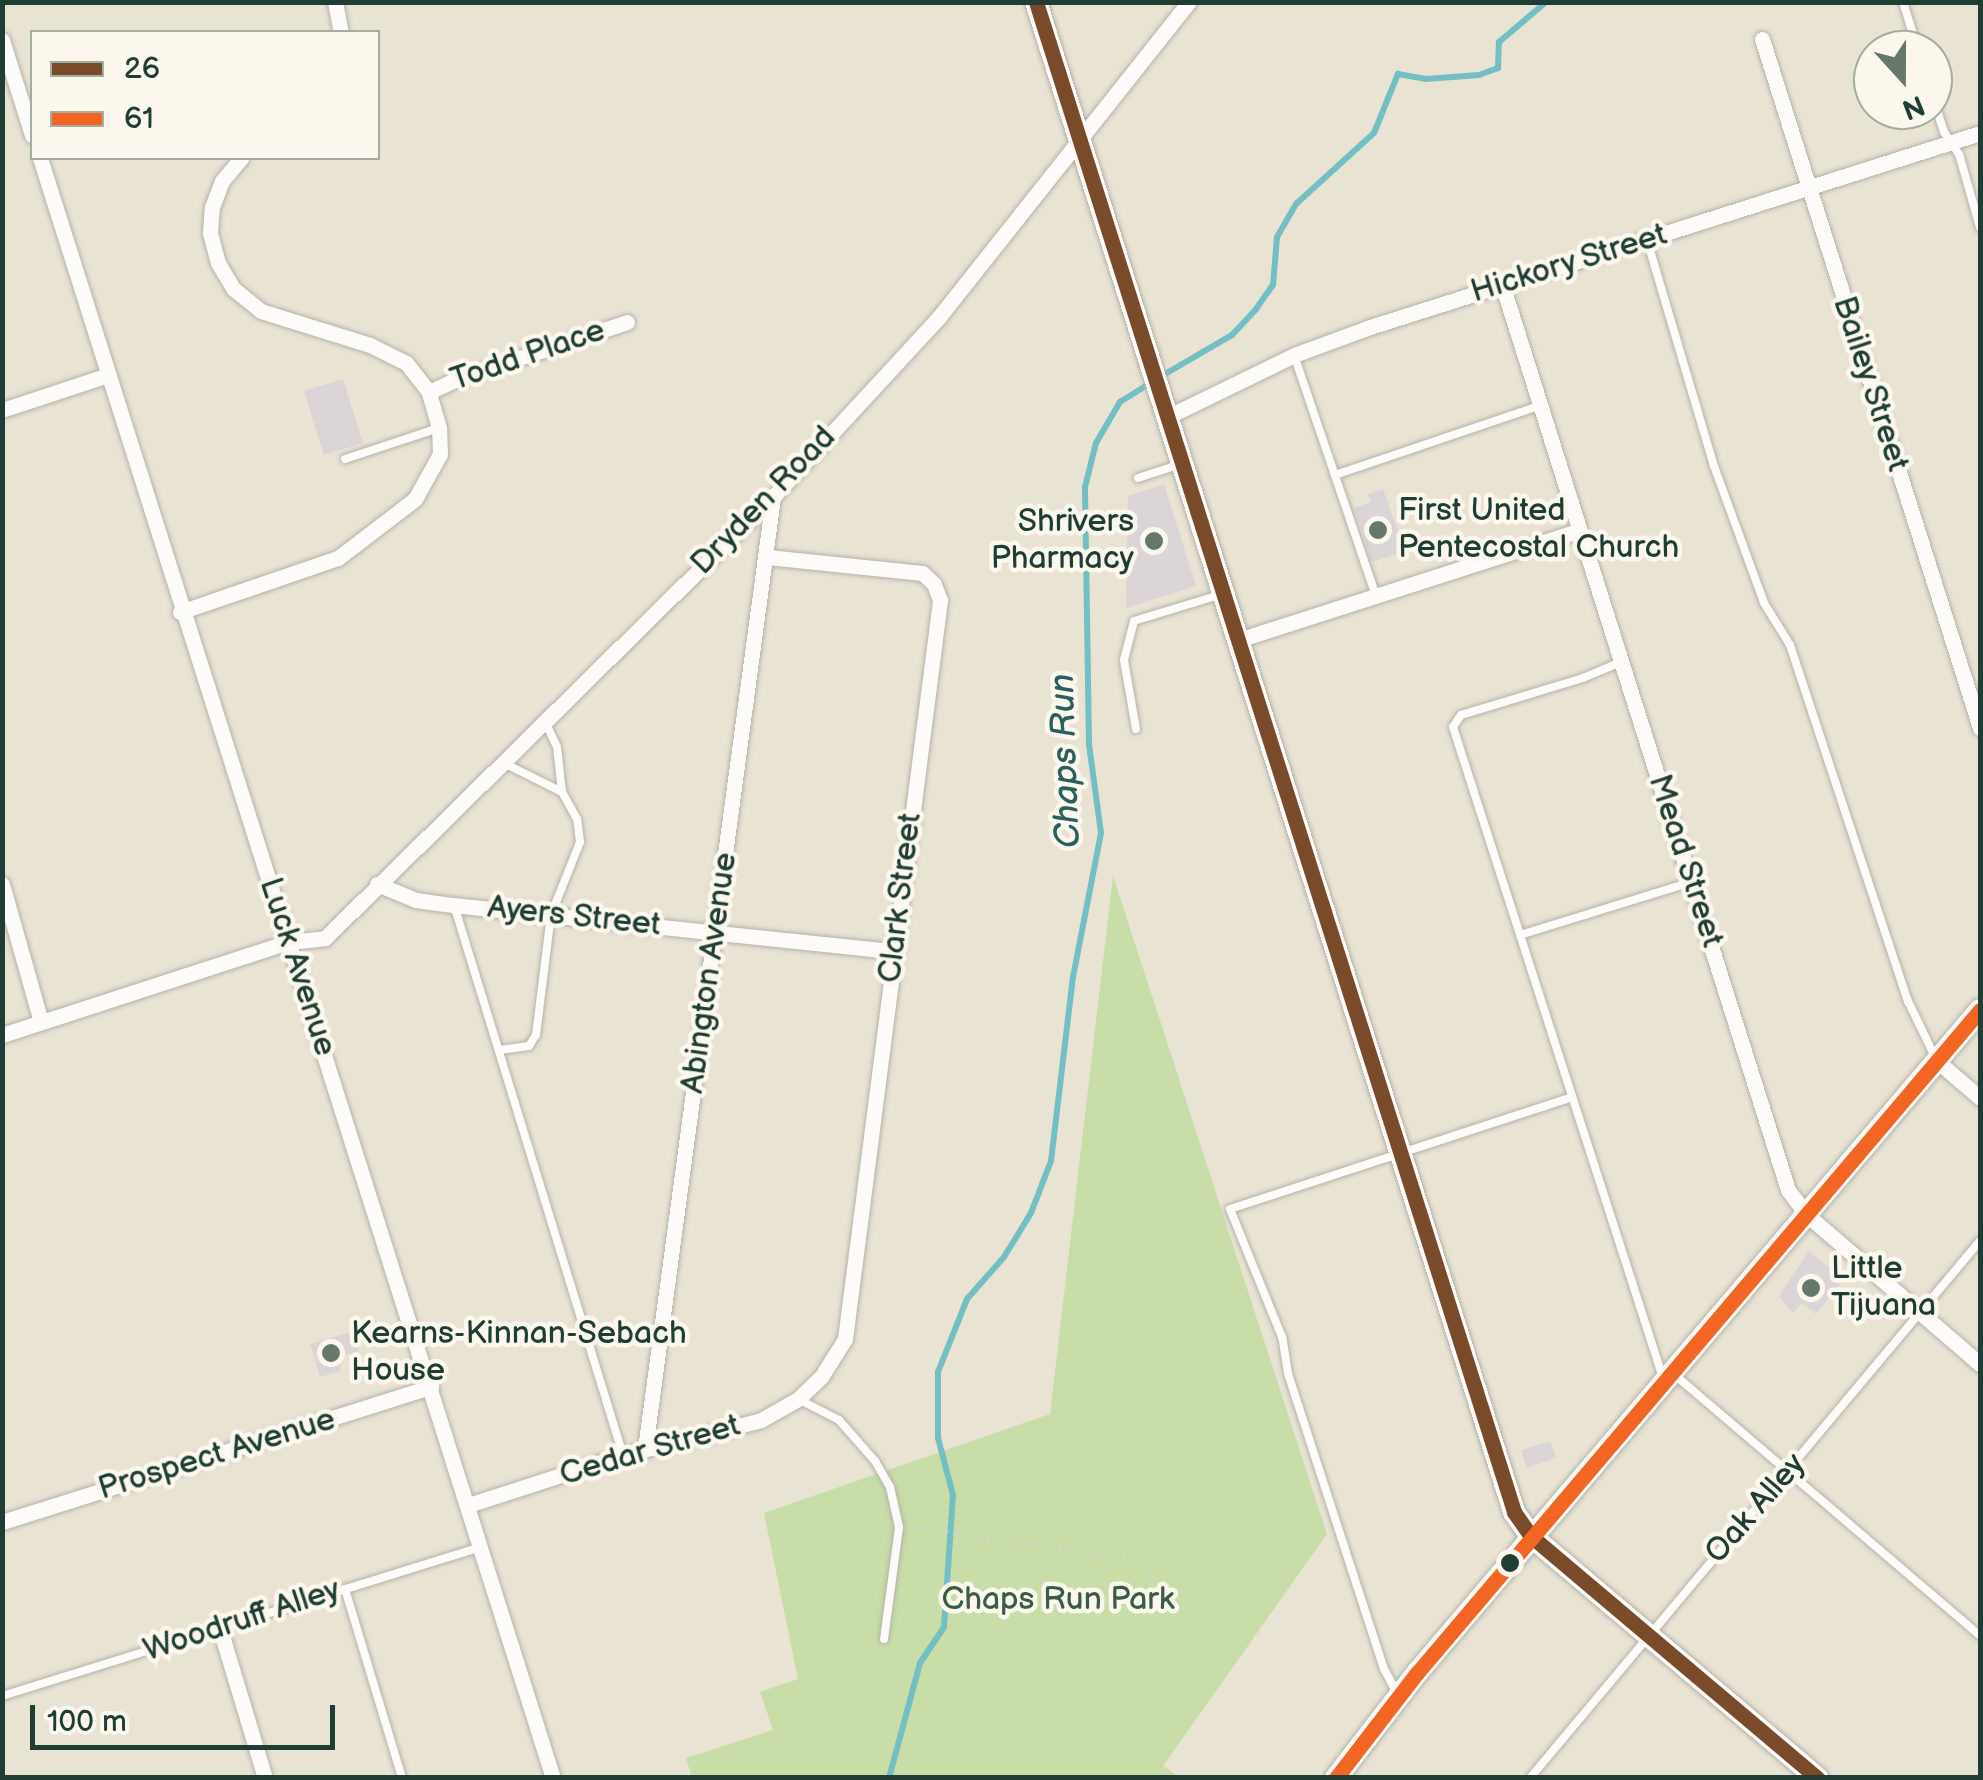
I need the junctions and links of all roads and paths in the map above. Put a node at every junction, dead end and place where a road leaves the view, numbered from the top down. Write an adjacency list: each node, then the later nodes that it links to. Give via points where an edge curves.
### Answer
1 (335, 2): 5 (street)
2 (1036, 2): 12 (street)
3 (1189, 2): 12 (street, Dryden Road)
4 (1904, 2): 6 (lane)
5 (342, 30)
6 (1912, 30)
7 (2, 40): 9 (street)
8 (1762, 40): 16 (street, Bailey Street)
9 (30, 129)
10 (1945, 130): 13 (lane)
11 (1980, 133): 13 (street, Hickory Street)
12 (1080, 142): 25 (street); 32 (street, Dryden Road, via 938,316)
13 (1950, 142): 16 (street, Hickory Street); 17 (lane)
14 (41, 160): 22 (street, Luck Avenue)
15 (239, 160): 23 (street, via 222,182 210,233 233,288 261,311 406,363)
16 (1808, 187): 18 (street, Hickory Street); 41 (street, Bailey Street)
17 (1980, 227)
18 (1647, 240): 19 (street, Hickory Street); 58 (lane, via 1714,466 1764,604 1790,645 1908,1002)
19 (1502, 284): 21 (street, Hickory Street); 24 (street, Mead Street)
20 (627, 322): 23 (street, Todd Place)
21 (1294, 355): 25 (street, Hickory Street); 30 (lane)
22 (108, 375): 26 (street); 37 (street, Luck Avenue)
23 (429, 392): 27 (street)
24 (1539, 406): 30 (lane); 33 (street, Mead Street)
25 (1164, 408): 29 (street)
26 (2, 410)
27 (439, 428): 28 (lane); 37 (street, via 440,454 415,499 338,558)
28 (345, 458)
29 (1182, 464): 31 (lane); 35 (street)
30 (1335, 475): 36 (lane)
31 (1138, 478)
32 (772, 497): 34 (street, Abington Avenue); 40 (street, Dryden Road)
33 (1578, 531): 36 (street); 39 (street, Mead Street)
34 (768, 557): 50 (street, Abington Avenue); 53 (street, Clark Street, via 922,573 940,600)
35 (1223, 594): 38 (street); 42 (lane, via 1134,620 1124,660)
36 (1376, 596): 38 (street)
37 (180, 612): 52 (street, Luck Avenue)
38 (1238, 640): 61 (street)
39 (1621, 662): 45 (street, Mead Street); 51 (lane, via 1461,716 1452,727)
40 (544, 720): 43 (street, Dryden Road); 44 (lane, via 557,747)
41 (1980, 728)
42 (1136, 729)
43 (501, 761): 44 (lane); 47 (street, Dryden Road)
44 (562, 792): 49 (lane, via 580,842)
45 (1691, 882): 51 (lane); 62 (street, Mead Street, via 1788,1190)
46 (2, 884): 55 (street)
47 (377, 884): 48 (street, Ayers Street, via 416,900); 52 (street, Dryden Road, via 325,938)
48 (454, 904): 49 (street, Ayers Street); 57 (lane)
49 (551, 914): 50 (street, Ayers Street); 57 (lane, via 536,1035 529,1046)
50 (715, 932): 53 (street, Ayers Street); 70 (street, Abington Avenue)
51 (1520, 935): 59 (lane)
52 (289, 942): 55 (street); 68 (street, Luck Avenue)
53 (894, 951): 67 (street, Clark Street, via 849,1320)
54 (1980, 1010): 58 (street)
55 (41, 1022): 56 (street)
56 (2, 1035)
57 (500, 1050): 71 (lane)
58 (1937, 1061): 60 (street); 62 (street)
59 (1572, 1097): 61 (lane); 66 (lane)
60 (1980, 1098)
61 (1402, 1153): 76 (street, via 1514,1512); 85 (lane, via 1230,1209 1282,1337 1300,1411)
62 (1806, 1214): 64 (street, Mead Street); 66 (street)
63 (1980, 1241): 64 (lane, Oak Alley)
64 (1921, 1313): 65 (street, Mead Street); 72 (lane, Oak Alley)
65 (1980, 1364)
66 (1667, 1375): 72 (lane); 76 (street)
67 (821, 1376): 69 (street, Cedar Street)
68 (431, 1388): 73 (street, Luck Avenue); 74 (street, Prospect Avenue)
69 (798, 1398): 70 (street, Cedar Street, via 762,1420); 83 (lane, via 839,1420 890,1487 900,1527)
70 (645, 1448): 71 (street, Cedar Street)
71 (623, 1455): 73 (street, Cedar Street)
72 (1788, 1474): 81 (lane, Oak Alley); 82 (lane)
73 (468, 1505): 77 (street, Luck Avenue)
74 (2, 1522)
75 (926, 1528): 79 (path, via 1152,1561)
76 (1531, 1536): 81 (street); 85 (street)
77 (481, 1546): 78 (lane, Woodruff Alley); 88 (street, Luck Avenue)
78 (345, 1588): 80 (lane, Woodruff Alley); 87 (lane)
79 (1145, 1597)
80 (220, 1629): 84 (lane, Woodruff Alley); 86 (street)
81 (1647, 1635): 90 (lane, Oak Alley); 91 (street)
82 (1980, 1636)
83 (884, 1638)
84 (2, 1696)
85 (1398, 1696): 89 (street)
86 (266, 1778)
87 (402, 1778)
88 (552, 1778)
89 (1336, 1778)
90 (1530, 1778)
91 (1817, 1778)

